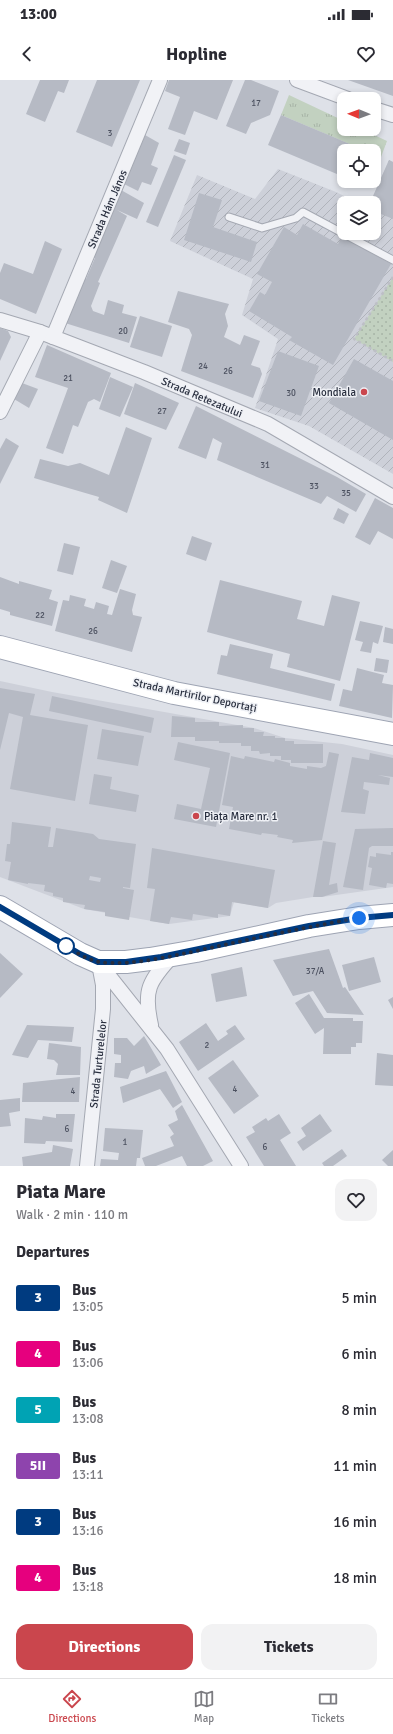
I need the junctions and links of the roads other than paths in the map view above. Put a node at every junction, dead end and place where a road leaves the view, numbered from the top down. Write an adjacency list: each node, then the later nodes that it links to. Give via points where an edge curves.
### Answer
1 (160, 80): 10 (street, Strada Hám János)
2 (297, 80): 3 (street)
3 (337, 95)
4 (381, 111): 5 (street)
5 (393, 115)
6 (229, 217): 7 (lane, via 262,228 296,218 303,212)
7 (393, 260)
8 (0, 320): 9 (street, Strada Retezatului)
9 (40, 332): 10 (street, Strada Retezatului); 11 (street)
10 (53, 337): 12 (street, Strada Retezatului, via 268,424)
11 (0, 412)
12 (393, 497)
13 (0, 647): 14 (main road, Strada Martirilor Deportați, via 174,693)
14 (393, 734)
15 (0, 907): 18 (main road)
16 (393, 915): 17 (main road, via 309,926)
17 (173, 955): 18 (main road, via 126,962); 19 (street, via 157,973 149,988 146,1007)
18 (98, 962): 19 (street); 20 (street, Strada Turturelelor, via 103,985 103,1009)
19 (151, 1028): 21 (street)
20 (87, 1166)
21 (241, 1166)

